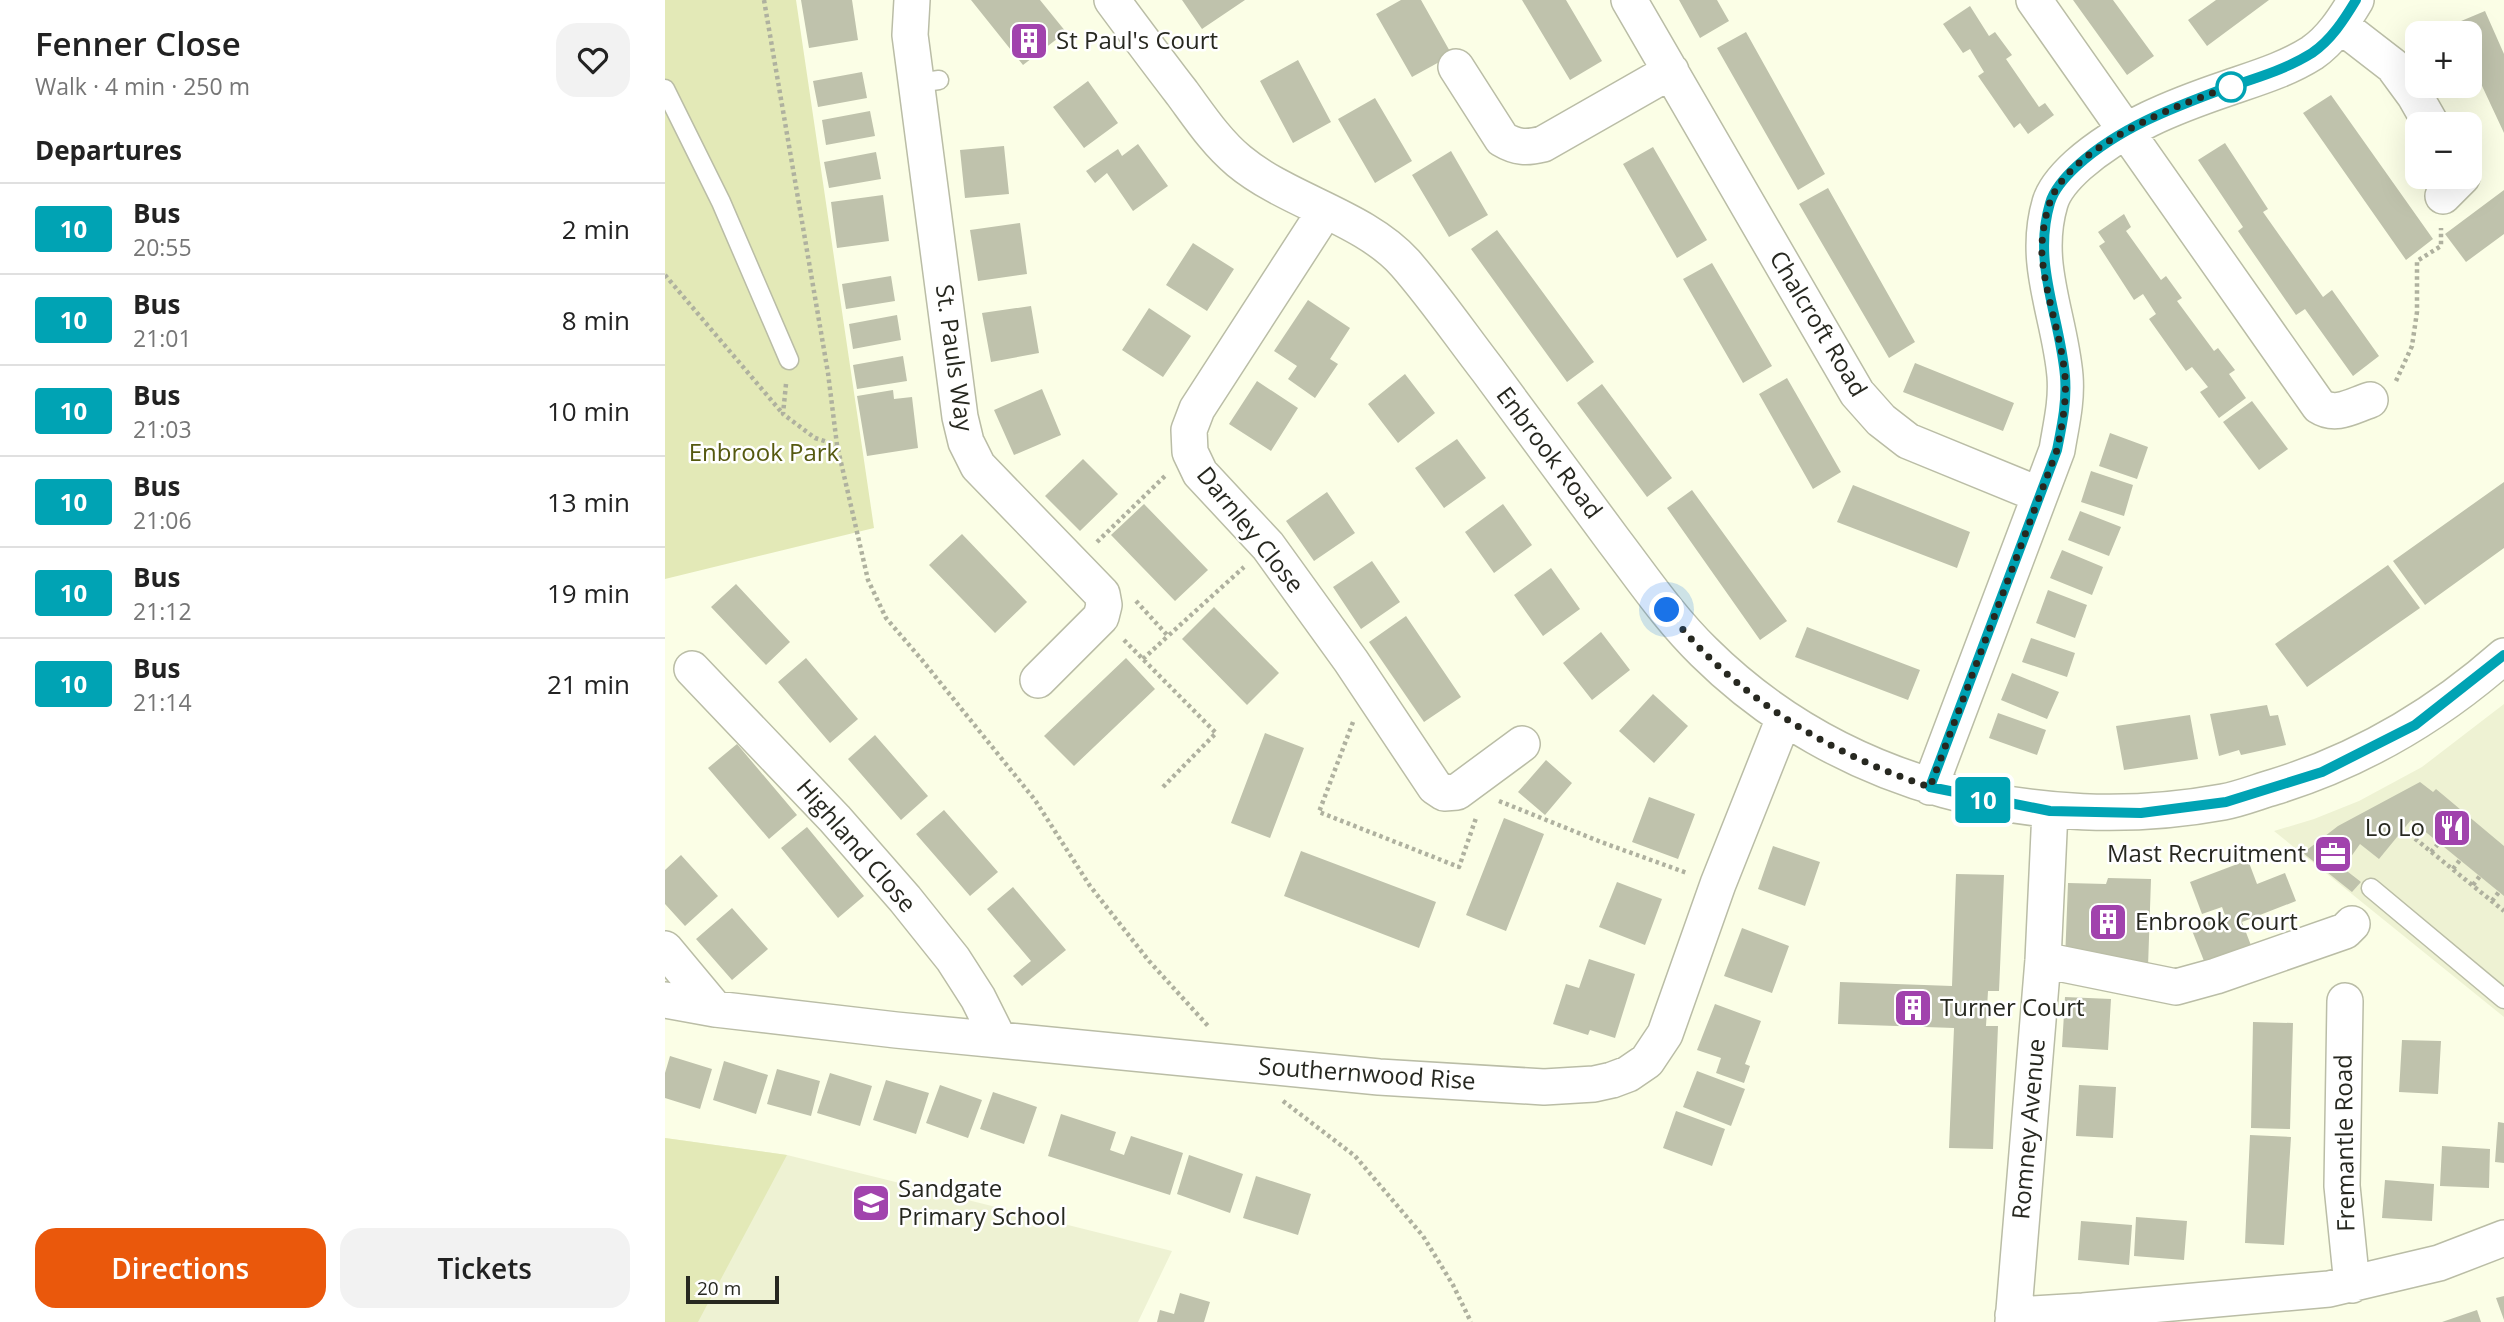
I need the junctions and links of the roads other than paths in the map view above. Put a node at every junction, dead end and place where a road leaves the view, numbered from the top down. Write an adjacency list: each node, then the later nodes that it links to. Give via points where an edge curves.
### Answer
1 (912, 0): 17 (street, St. Pauls Way, via 910,35 928,82 966,442 978,466 1074,564 1100,603)
2 (1112, 0): 11 (street, Enbrook Road, via 1240,162)
3 (1629, 0): 7 (street, Chalcroft Road)
4 (2034, 0): 10 (street)
5 (2348, 13): 9 (street); 10 (street, via 2313,52 2289,66 2162,112)
6 (1456, 67): 7 (street, via 1502,139 1528,148 1543,144)
7 (1671, 71): 14 (street, Chalcroft Road, via 1857,393 1907,441)
8 (665, 89): 12 (lane, via 721,202)
9 (2424, 112)
10 (2127, 131): 13 (street, via 2319,406 2337,412); 14 (street, via 2093,151 2067,175 2050,200 2042,254 2065,375 2065,405 2057,450)
11 (1325, 211): 18 (street, Enbrook Road, via 1377,239 1402,259 1682,630 1732,678); 19 (street, Darnley Close, via 1197,409 1189,430 1190,452 1201,473 1268,546 1434,787 1444,793 1457,792)
12 (789, 360)
13 (2370, 400)
14 (2040, 495): 20 (street)
15 (2504, 656): 21 (street, Enbrook Road, via 2415,725 2322,772 2226,802 2141,813)
16 (692, 669): 30 (street, Highland Close, via 905,899 953,959)
17 (1038, 680)
18 (1784, 718): 20 (street, Enbrook Road, via 1853,757); 30 (street, Southernwood Rise, via 1665,1034 1647,1060 1628,1074 1594,1084 1544,1087 1379,1077)
19 (1522, 744)
20 (1930, 787): 21 (street, Enbrook Road)
21 (2050, 811): 25 (street, Romney Avenue)
22 (2371, 888): 26 (lane)
23 (2352, 924): 25 (street, via 2345,931 2176,987)
24 (665, 949): 29 (street)
25 (2043, 960): 33 (street, Romney Avenue)
26 (2504, 999)
27 (665, 1000): 29 (street, Southernwood Rise)
28 (2345, 1001): 32 (street, Fremantle Road, via 2342,1186)
29 (715, 1009): 30 (street, Southernwood Rise)
30 (999, 1040)
31 (2504, 1238): 32 (street, via 2438,1263)
32 (2352, 1285): 33 (street)
33 (2013, 1318)

